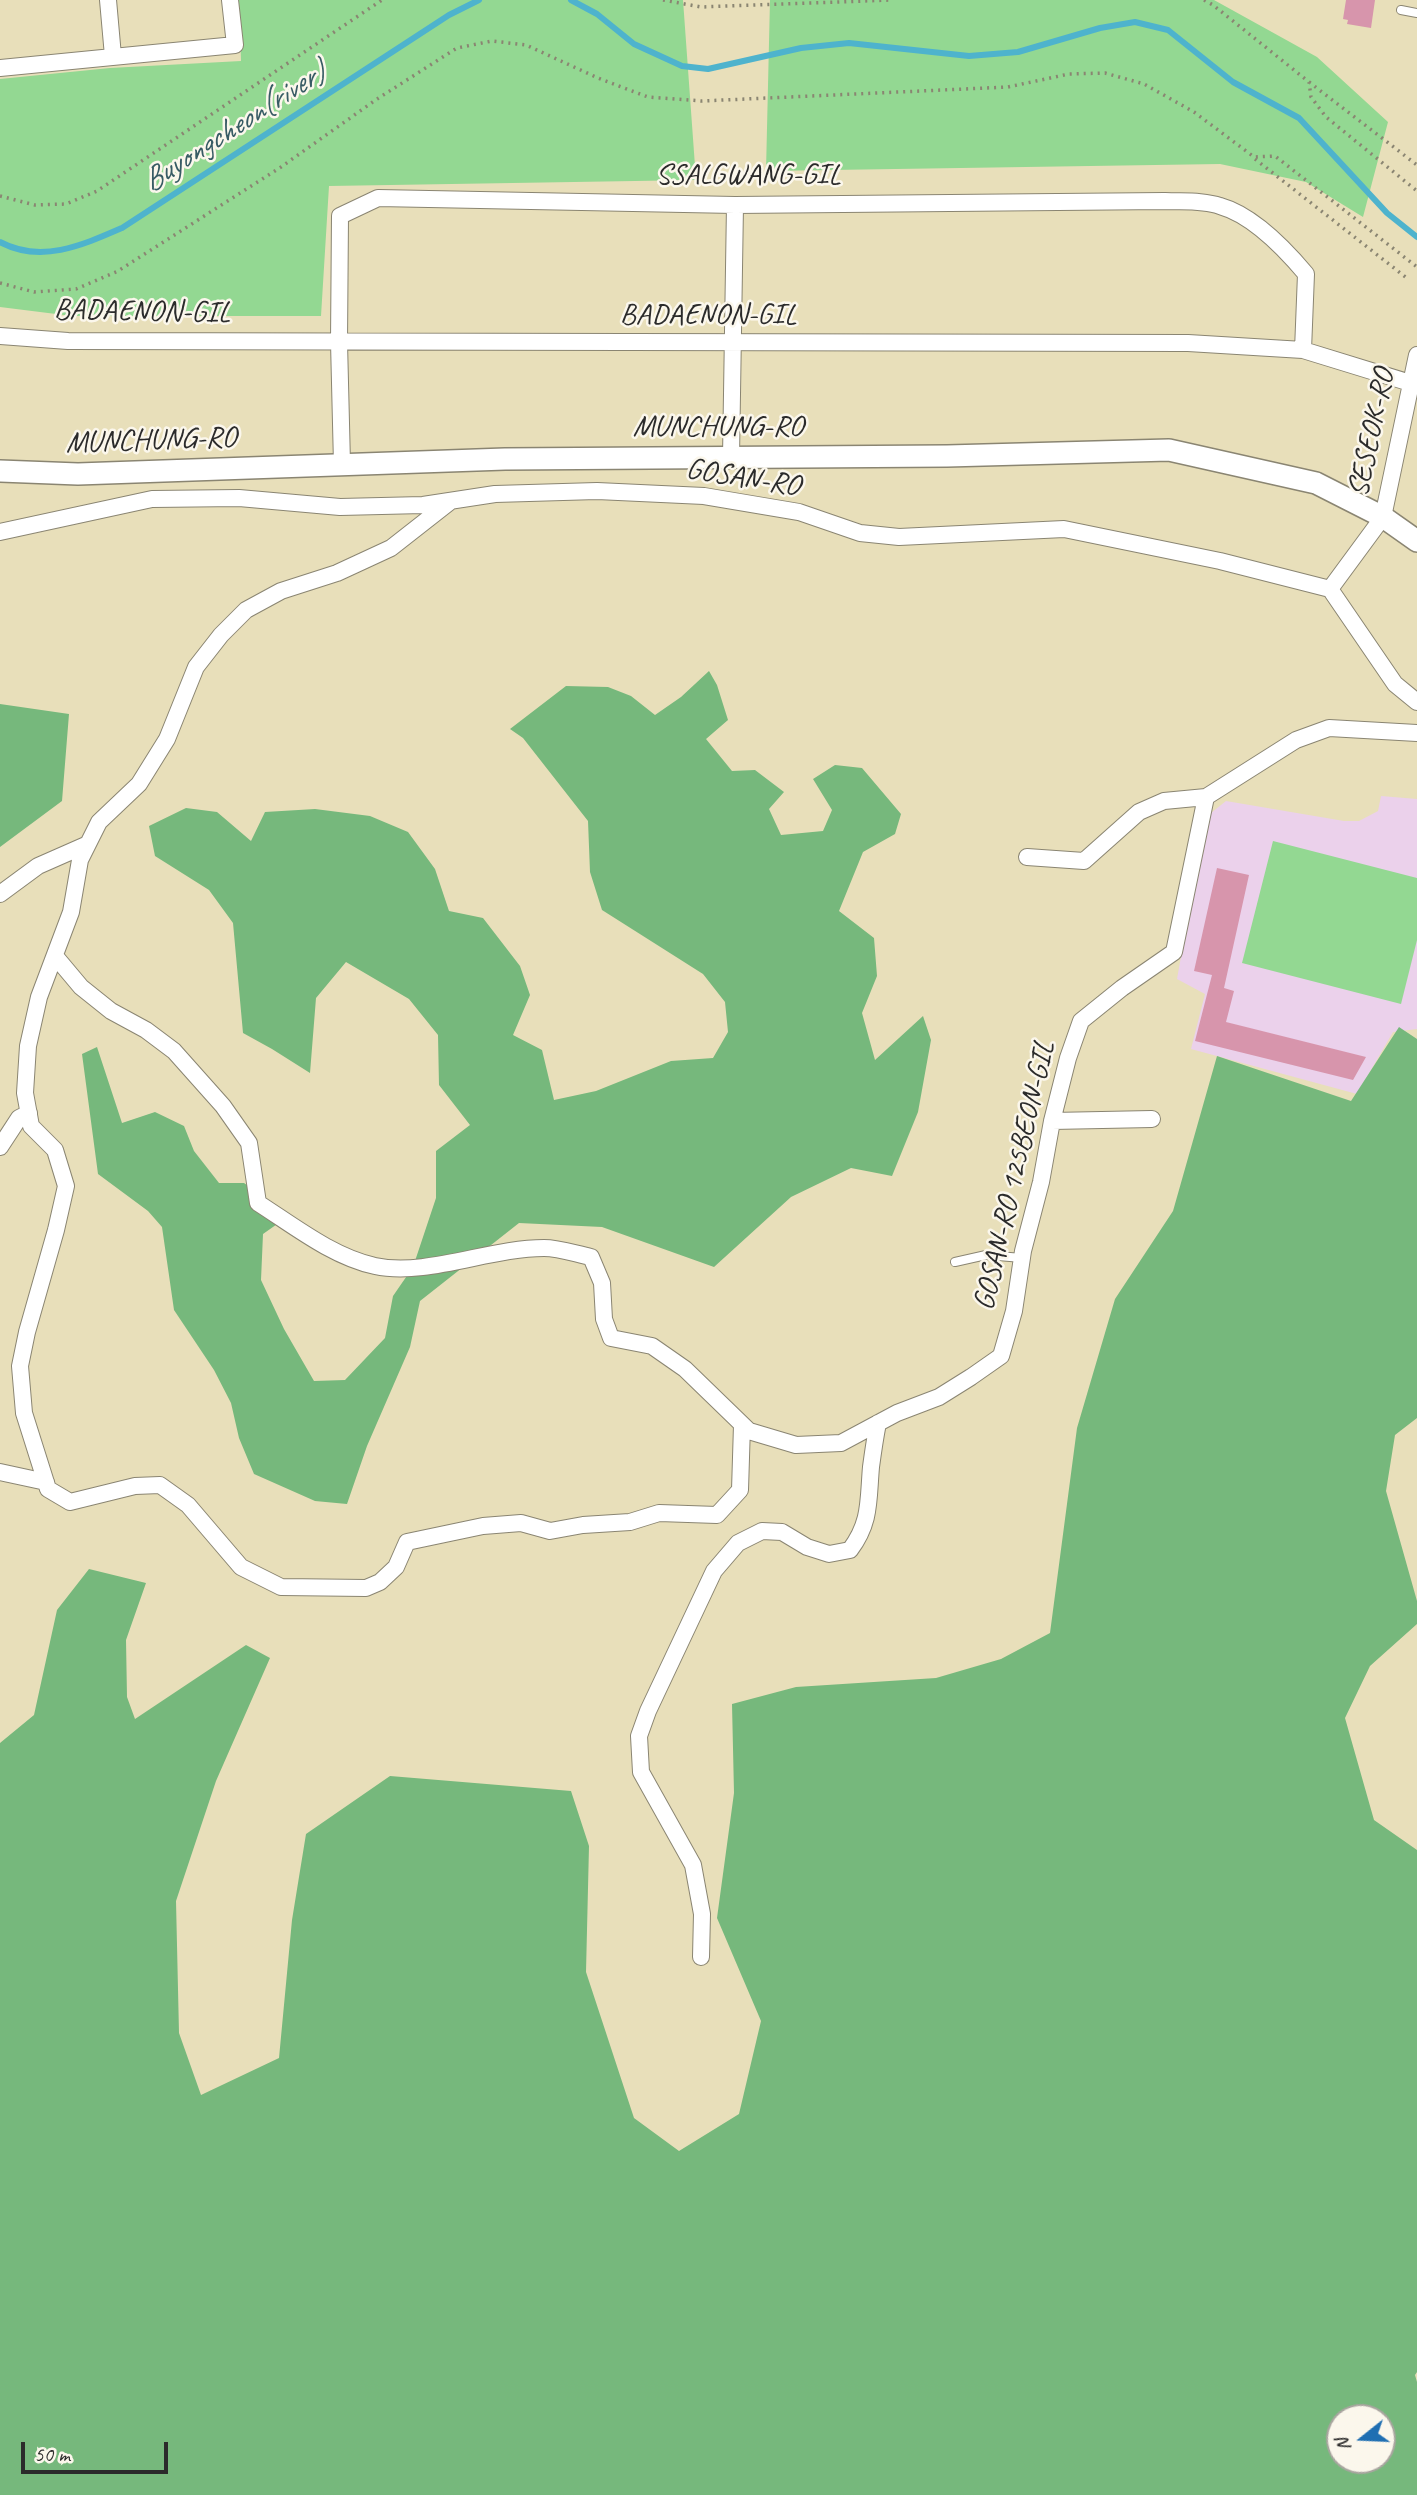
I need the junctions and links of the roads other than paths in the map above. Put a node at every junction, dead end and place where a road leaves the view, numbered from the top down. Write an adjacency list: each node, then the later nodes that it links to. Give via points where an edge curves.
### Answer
1 (108, 0): 5 (street)
2 (230, 0): 5 (street, via 235,45)
3 (1401, 10): 4 (lane)
4 (1417, 13)
5 (114, 56): 6 (street)
6 (0, 68)
7 (735, 205): 9 (street, SSALGWANG-GIL, via 377,198 340,216); 10 (street); 11 (street, SSALGWANG-GIL, via 1164,201 1220,205 1283,246 1306,274)
8 (0, 336): 9 (street, BADAENON-GIL, via 68,341)
9 (339, 342): 10 (street, BADAENON-GIL); 15 (street, SSALGWANG-GIL)
10 (733, 343): 11 (street, BADAENON-GIL, via 1188,343); 14 (street)
11 (1303, 350): 13 (street, BADAENON-GIL)
12 (1417, 355): 13 (street, SESEOK-RO)
13 (1414, 384): 18 (street, SESEOK-RO)
14 (731, 457): 15 (street, MUNCHUNG-RO); 18 (street, MUNCHUNG-RO, via 1169,450 1316,483)
15 (342, 464): 16 (street, MUNCHUNG-RO, via 78,474)
16 (0, 471)
17 (450, 501): 19 (street, GOSAN-RO, via 340,507 239,498 152,499); 21 (street, GOSAN-RO, via 495,494 597,491 704,496 799,513 860,533 900,537 1064,529); 25 (street, via 391,548 337,573 281,591 246,610 196,667 167,739 139,784 99,822)
18 (1383, 517): 20 (street, MUNCHUNG-RO); 21 (street, SESEOK-RO)
19 (0, 532)
20 (1417, 541)
21 (1330, 589): 22 (street, via 1395,684)
22 (1417, 702)
23 (1417, 733): 24 (street, via 1329,728 1296,740)
24 (1206, 797): 26 (street, via 1164,801 1139,812 1084,861); 31 (street, GOSAN-RO 125BEON-GIL, via 1174,952 1081,1021)
25 (88, 844): 27 (street, via 38,866); 28 (street)
26 (1027, 857)
27 (0, 894)
28 (55, 956): 29 (street, via 39,997 29,1046 25,1093); 36 (street, GOSAN-RO 125BEON-GIL, via 101,1003 174,1051 223,1106 249,1143 258,1203 345,1256 375,1266 407,1269 546,1248 591,1257 602,1283 604,1319 611,1338 652,1346 685,1369)
29 (29, 1113): 32 (street, via 19,1118); 38 (street, via 31,1126 55,1150 66,1186 20,1366 24,1413)
30 (1152, 1119): 31 (street)
31 (1052, 1121): 33 (street, GOSAN-RO 125BEON-GIL)
32 (0, 1147)
33 (1022, 1258): 34 (lane, via 986,1255); 35 (street, GOSAN-RO 125BEON-GIL, via 1014,1311 1000,1356 939,1397)
34 (955, 1262)
35 (878, 1423): 36 (street, GOSAN-RO 125BEON-GIL, via 841,1443 796,1445); 39 (street, via 861,1535 849,1550 829,1554 782,1532 762,1531 738,1543 714,1571 639,1736 641,1772 693,1865 702,1914)
36 (742, 1425): 38 (street, via 740,1490 717,1516 659,1513 629,1522 550,1531 521,1523 483,1526 407,1542 396,1567 366,1588 281,1587 241,1567 188,1505 160,1485 135,1486 70,1502 48,1489)
37 (0, 1472): 38 (street)
38 (46, 1482)
39 (701, 1957)

